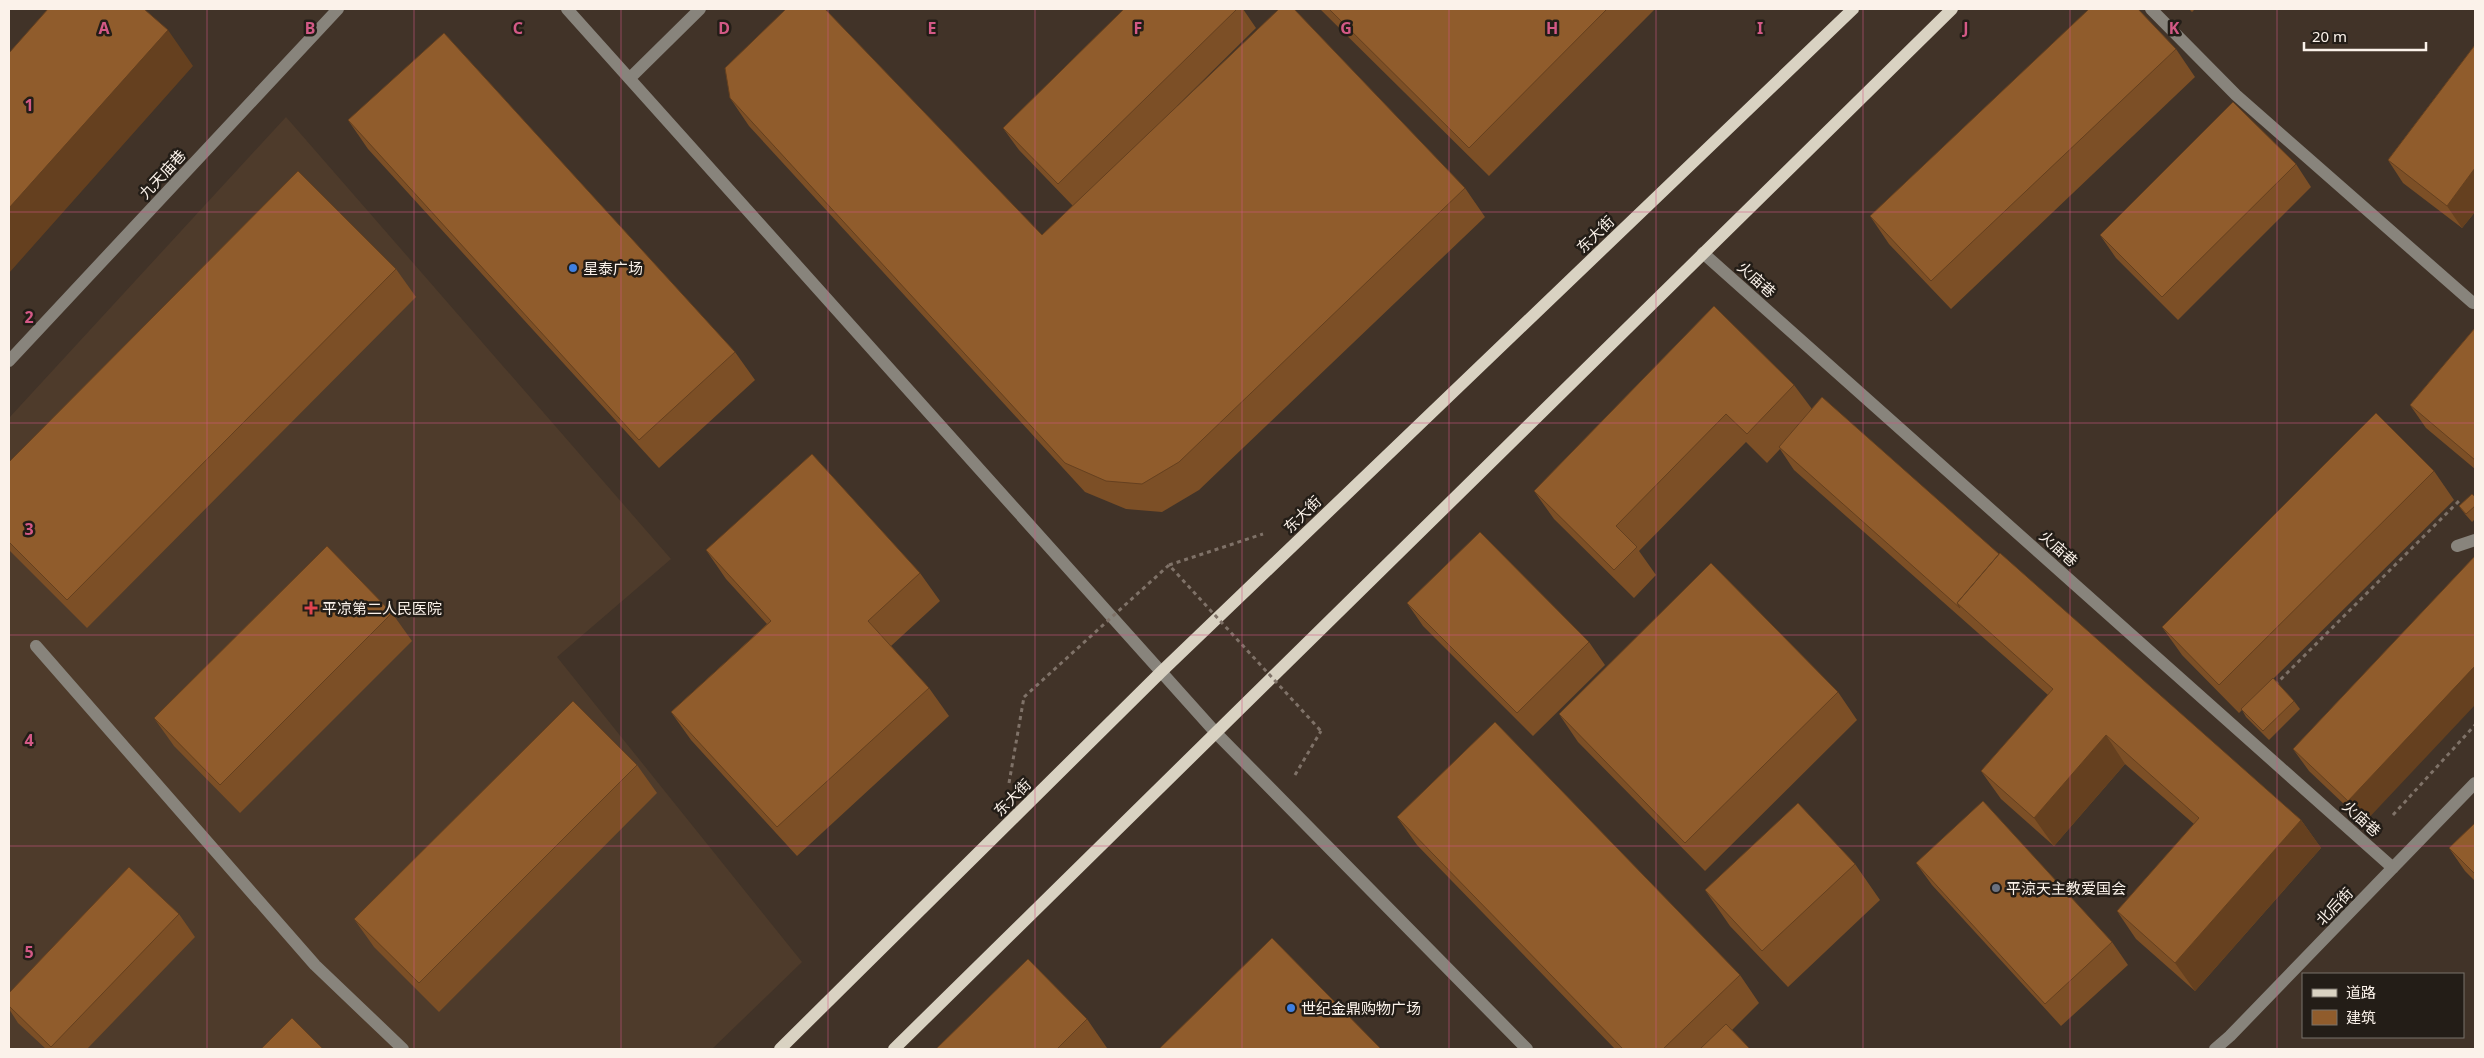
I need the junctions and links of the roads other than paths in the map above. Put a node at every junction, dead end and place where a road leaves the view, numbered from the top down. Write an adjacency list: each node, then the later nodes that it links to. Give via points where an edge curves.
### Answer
1 (338, 9): 10 (street, 九天庙巷)
2 (567, 9): 7 (street)
3 (700, 9): 7 (street)
4 (1853, 9): 14 (main road, 东大街)
5 (1952, 9): 8 (main road)
6 (2151, 9): 9 (street, via 2236,94)
7 (630, 78): 14 (street)
8 (1704, 253): 15 (main road); 17 (street, 火庙巷)
9 (2473, 304)
10 (9, 361)
11 (2475, 540): 12 (street)
12 (2457, 546)
13 (36, 646): 18 (street, via 315,964)
14 (1161, 672): 15 (street); 19 (main road, 东大街)
15 (1216, 733): 20 (main road); 21 (street)
16 (2475, 783): 17 (street, 北后街)
17 (2393, 868): 22 (street, 北后街)
18 (403, 1049)
19 (780, 1049)
20 (894, 1049)
21 (1527, 1049)
22 (2215, 1049)

